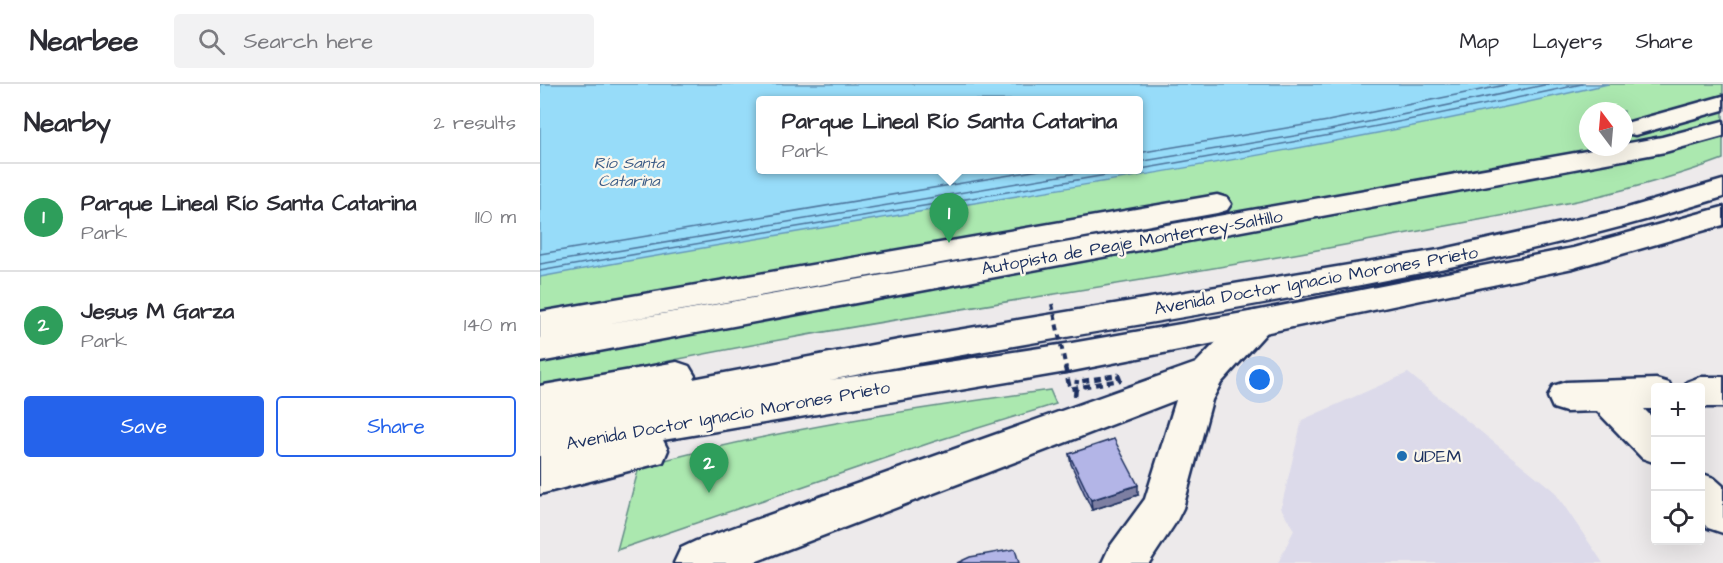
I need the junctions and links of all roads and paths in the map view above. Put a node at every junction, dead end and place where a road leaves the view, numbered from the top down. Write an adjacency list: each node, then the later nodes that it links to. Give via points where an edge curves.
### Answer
1 (1723, 103): 2 (main road)
2 (1633, 128)
3 (1723, 128): 10 (main road, Autopista de Peaje Monterrey-Saltillo, via 1665,144 1548,166)
4 (1579, 141): 9 (main road, Autopista de Peaje Monterrey-Saltillo)
5 (1723, 188): 11 (main road, Avenida Doctor Ignacio Morones Prieto, via 1628,217 1439,260)
6 (1723, 216): 8 (main road, Avenida Doctor Ignacio Morones Prieto, via 1573,258)
7 (1052, 304): 14 (path, bridge, via 1070,389 1120,380 1118,375)
8 (1255, 323): 11 (main road, Avenida Doctor Ignacio Morones Prieto, via 1072,357); 12 (main road)
9 (540, 324)
10 (540, 349)
11 (910, 367): 13 (main road, Avenida Doctor Ignacio Morones Prieto); 20 (main road, Avenida Doctor Ignacio Morones Prieto, via 851,349); 24 (main road, Avenida Doctor Ignacio Morones Prieto, via 775,423)
12 (1208, 373): 27 (main road); 28 (main road, via 1194,400 1162,508)
13 (827, 382): 21 (main road, Avenida Doctor Ignacio Morones Prieto); 23 (main road, Avenida Doctor Ignacio Morones Prieto, via 701,416)
14 (1077, 382)
15 (1705, 392): 16 (main road)
16 (1723, 392)
17 (1651, 394): 18 (main road)
18 (1606, 396): 19 (main road); 22 (main road)
19 (1566, 398)
20 (540, 401)
21 (540, 424)
22 (1651, 441)
23 (540, 449)
24 (540, 476)
25 (1705, 495): 26 (main road)
26 (1723, 514)
27 (696, 563)
28 (1124, 563)

